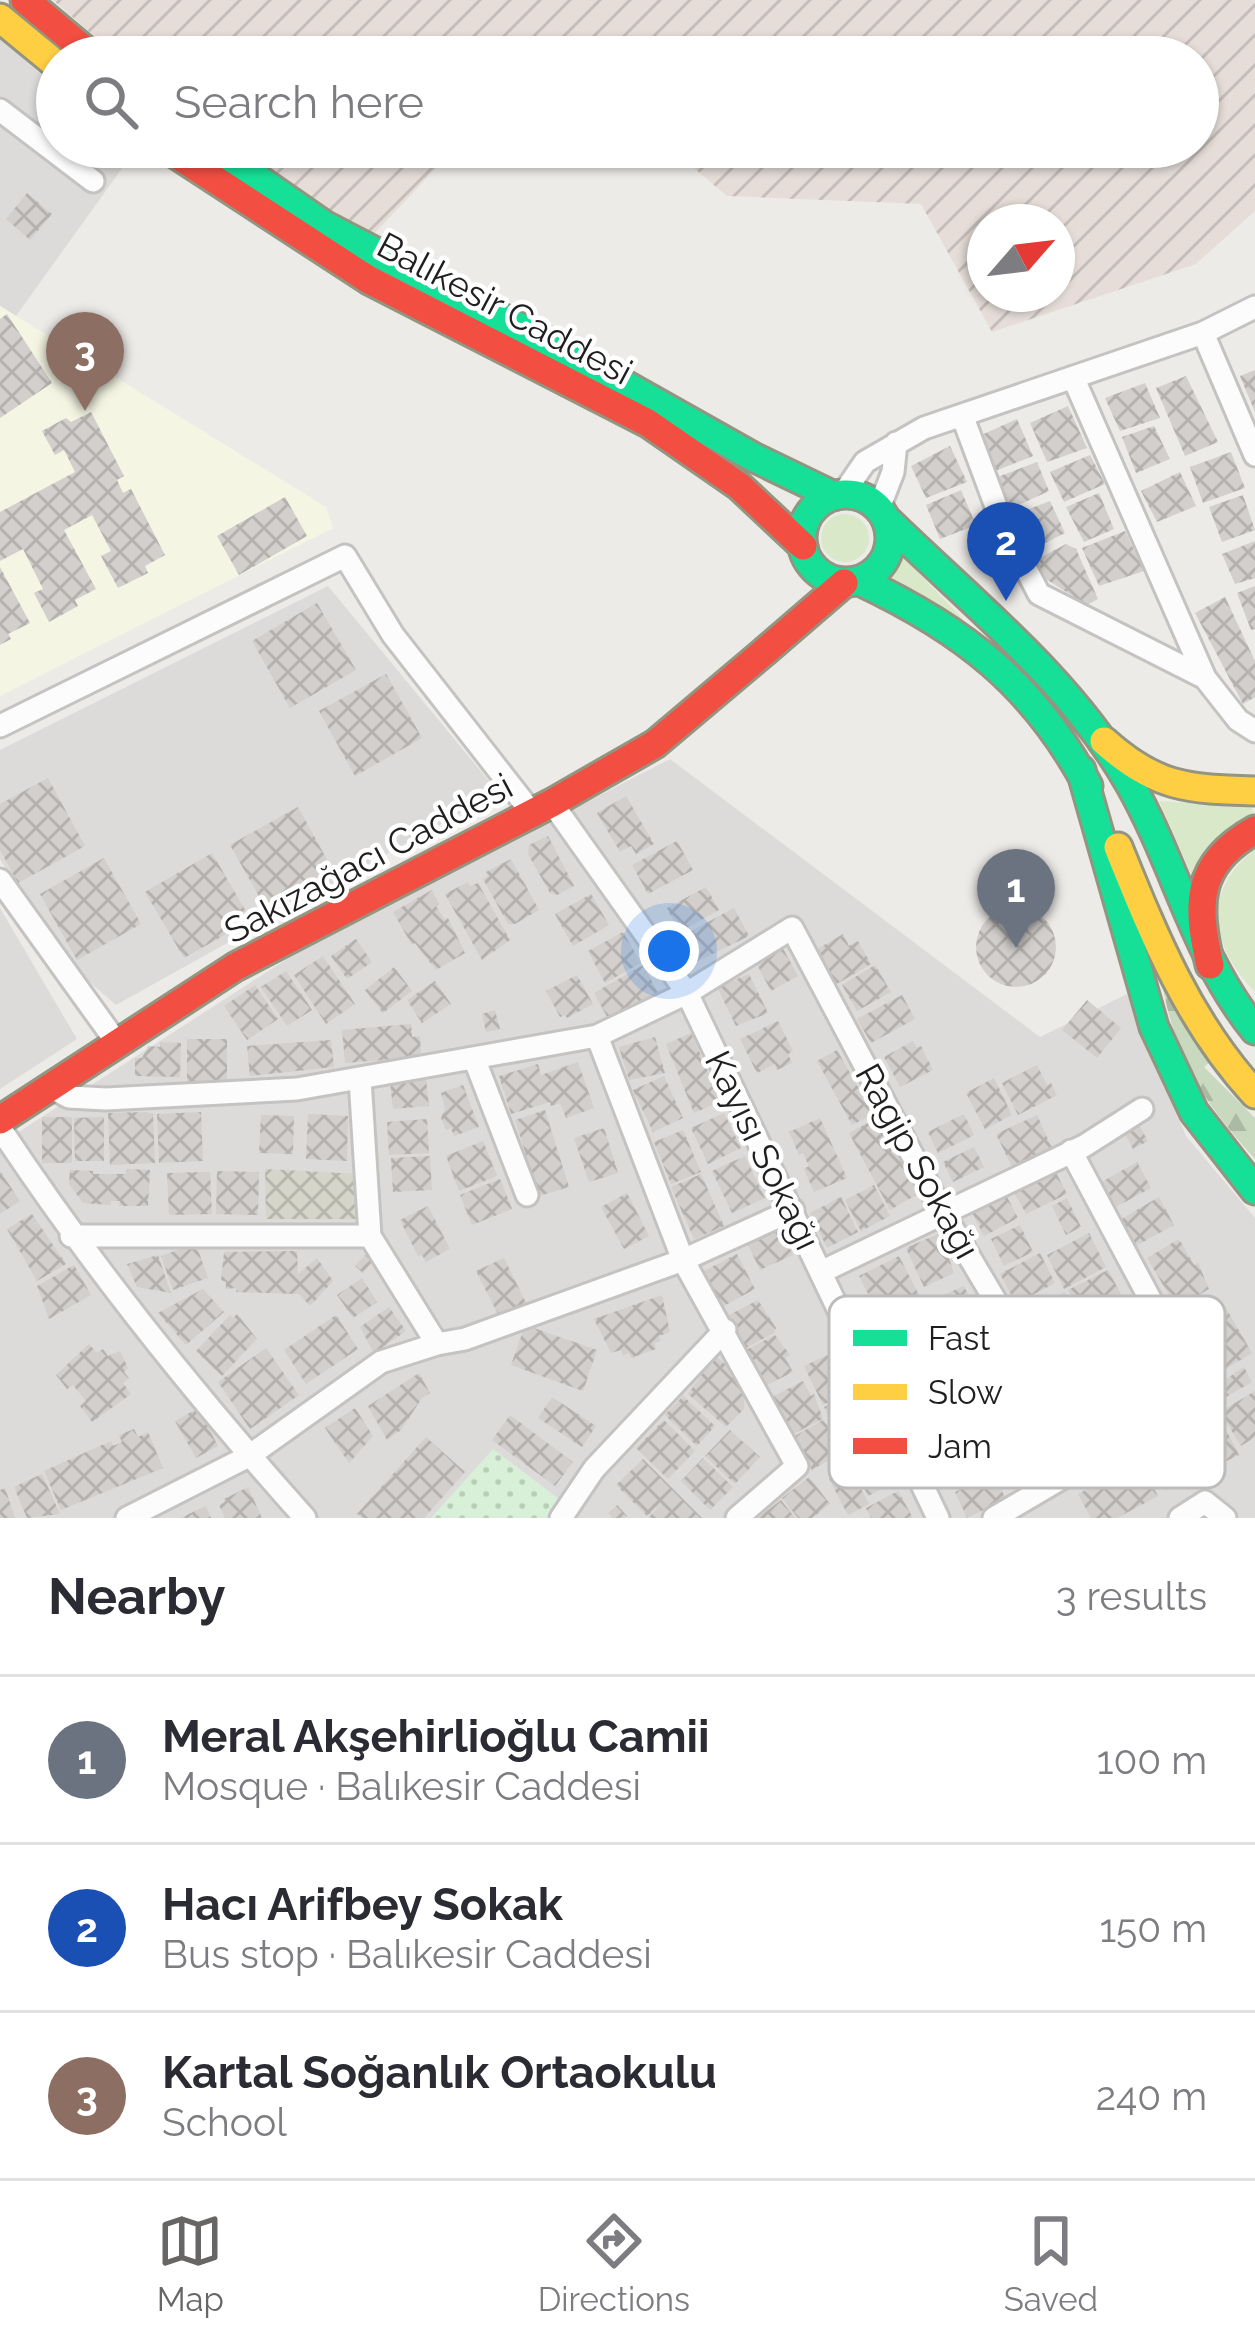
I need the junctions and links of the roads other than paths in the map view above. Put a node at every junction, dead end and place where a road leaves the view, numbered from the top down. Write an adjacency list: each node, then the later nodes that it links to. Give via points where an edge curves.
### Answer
1 (25, 0): 3 (main road)
2 (0, 18): 4 (main road)
3 (68, 36)
4 (36, 48)
5 (0, 110): 6 (street)
6 (36, 137)
7 (76, 168): 10 (street)
8 (197, 168): 19 (main road, Balıkesir Caddesi, via 369,280 648,423 740,486)
9 (243, 168): 17 (main road, Balıkesir Caddesi, via 324,224 753,457)
10 (93, 181)
11 (1255, 308): 12 (street)
12 (1203, 333): 13 (street); 16 (street)
13 (1073, 376): 14 (street); 22 (street)
14 (962, 415): 15 (street); 22 (street, via 1003,525 1039,593)
15 (896, 443): 17 (street); 18 (street)
16 (1255, 455)
17 (838, 495): 18 (main road, via 868,500); 19 (main road, via 807,518)
18 (883, 514): 20 (main road, via 890,549); 25 (main road, via 1042,668)
19 (805, 552): 20 (main road, via 829,579); 21 (main road)
20 (852, 582): 21 (main road, Sakızağacı Caddesi); 26 (main road, via 968,640 1029,700)
21 (764, 652): 28 (main road, Sakızağacı Caddesi, via 655,744)
22 (1205, 678): 24 (street)
23 (0, 726): 28 (street, Kayısı Sokağı, via 345,556 393,635)
24 (1255, 731)
25 (1104, 741): 27 (main road, via 1135,772 1168,786); 31 (main road, via 1132,786)
26 (1081, 770): 39 (main road, via 1194,1012); 43 (main road, via 1154,1028 1194,1112)
27 (1255, 791)
28 (542, 808): 32 (street, Kayısı Sokağı); 35 (main road, Sakızağacı Caddesi, via 235,967)
29 (1255, 830): 31 (main road, via 1219,860 1207,887 1199,915)
30 (0, 880): 35 (street)
31 (1210, 965): 33 (main road)
32 (688, 993): 34 (street); 45 (street, Kayısı Sokağı); 46 (street, Ragip Sokağı, via 792,928)
33 (1255, 1030)
34 (597, 1036): 36 (street); 49 (street)
35 (117, 1043): 38 (main road, Sakızağacı Caddesi)
36 (474, 1058): 37 (street); 44 (street)
37 (360, 1079): 38 (street, via 106,1099); 48 (street)
38 (52, 1088): 41 (main road, Sakızağacı Caddesi)
39 (1255, 1094)
40 (1142, 1109): 42 (street)
41 (0, 1124): 47 (street)
42 (1071, 1151): 46 (street); 53 (street)
43 (1255, 1190)
44 (527, 1195)
45 (793, 1210): 49 (street); 50 (street, Kayısı Sokağı)
46 (942, 1211): 50 (street); 52 (street, Ragip Sokağı)
47 (71, 1236): 48 (street); 56 (street)
48 (370, 1236): 55 (street)
49 (682, 1260): 54 (street); 55 (street)
50 (821, 1272): 51 (street, Kayısı Sokağı)
51 (832, 1296)
52 (993, 1296)
53 (1148, 1296)
54 (724, 1330): 61 (street, via 594,1469); 62 (street, via 797,1466)
55 (437, 1343): 56 (street, via 381,1363)
56 (249, 1456): 59 (street); 60 (street)
57 (924, 1488): 63 (street, Kayısı Sokağı)
58 (1045, 1488): 64 (street)
59 (127, 1518)
60 (305, 1518)
61 (561, 1518)
62 (737, 1518)
63 (938, 1518)
64 (994, 1518)
65 (1180, 1518): 66 (street, via 1204,1502)
66 (1225, 1518)

